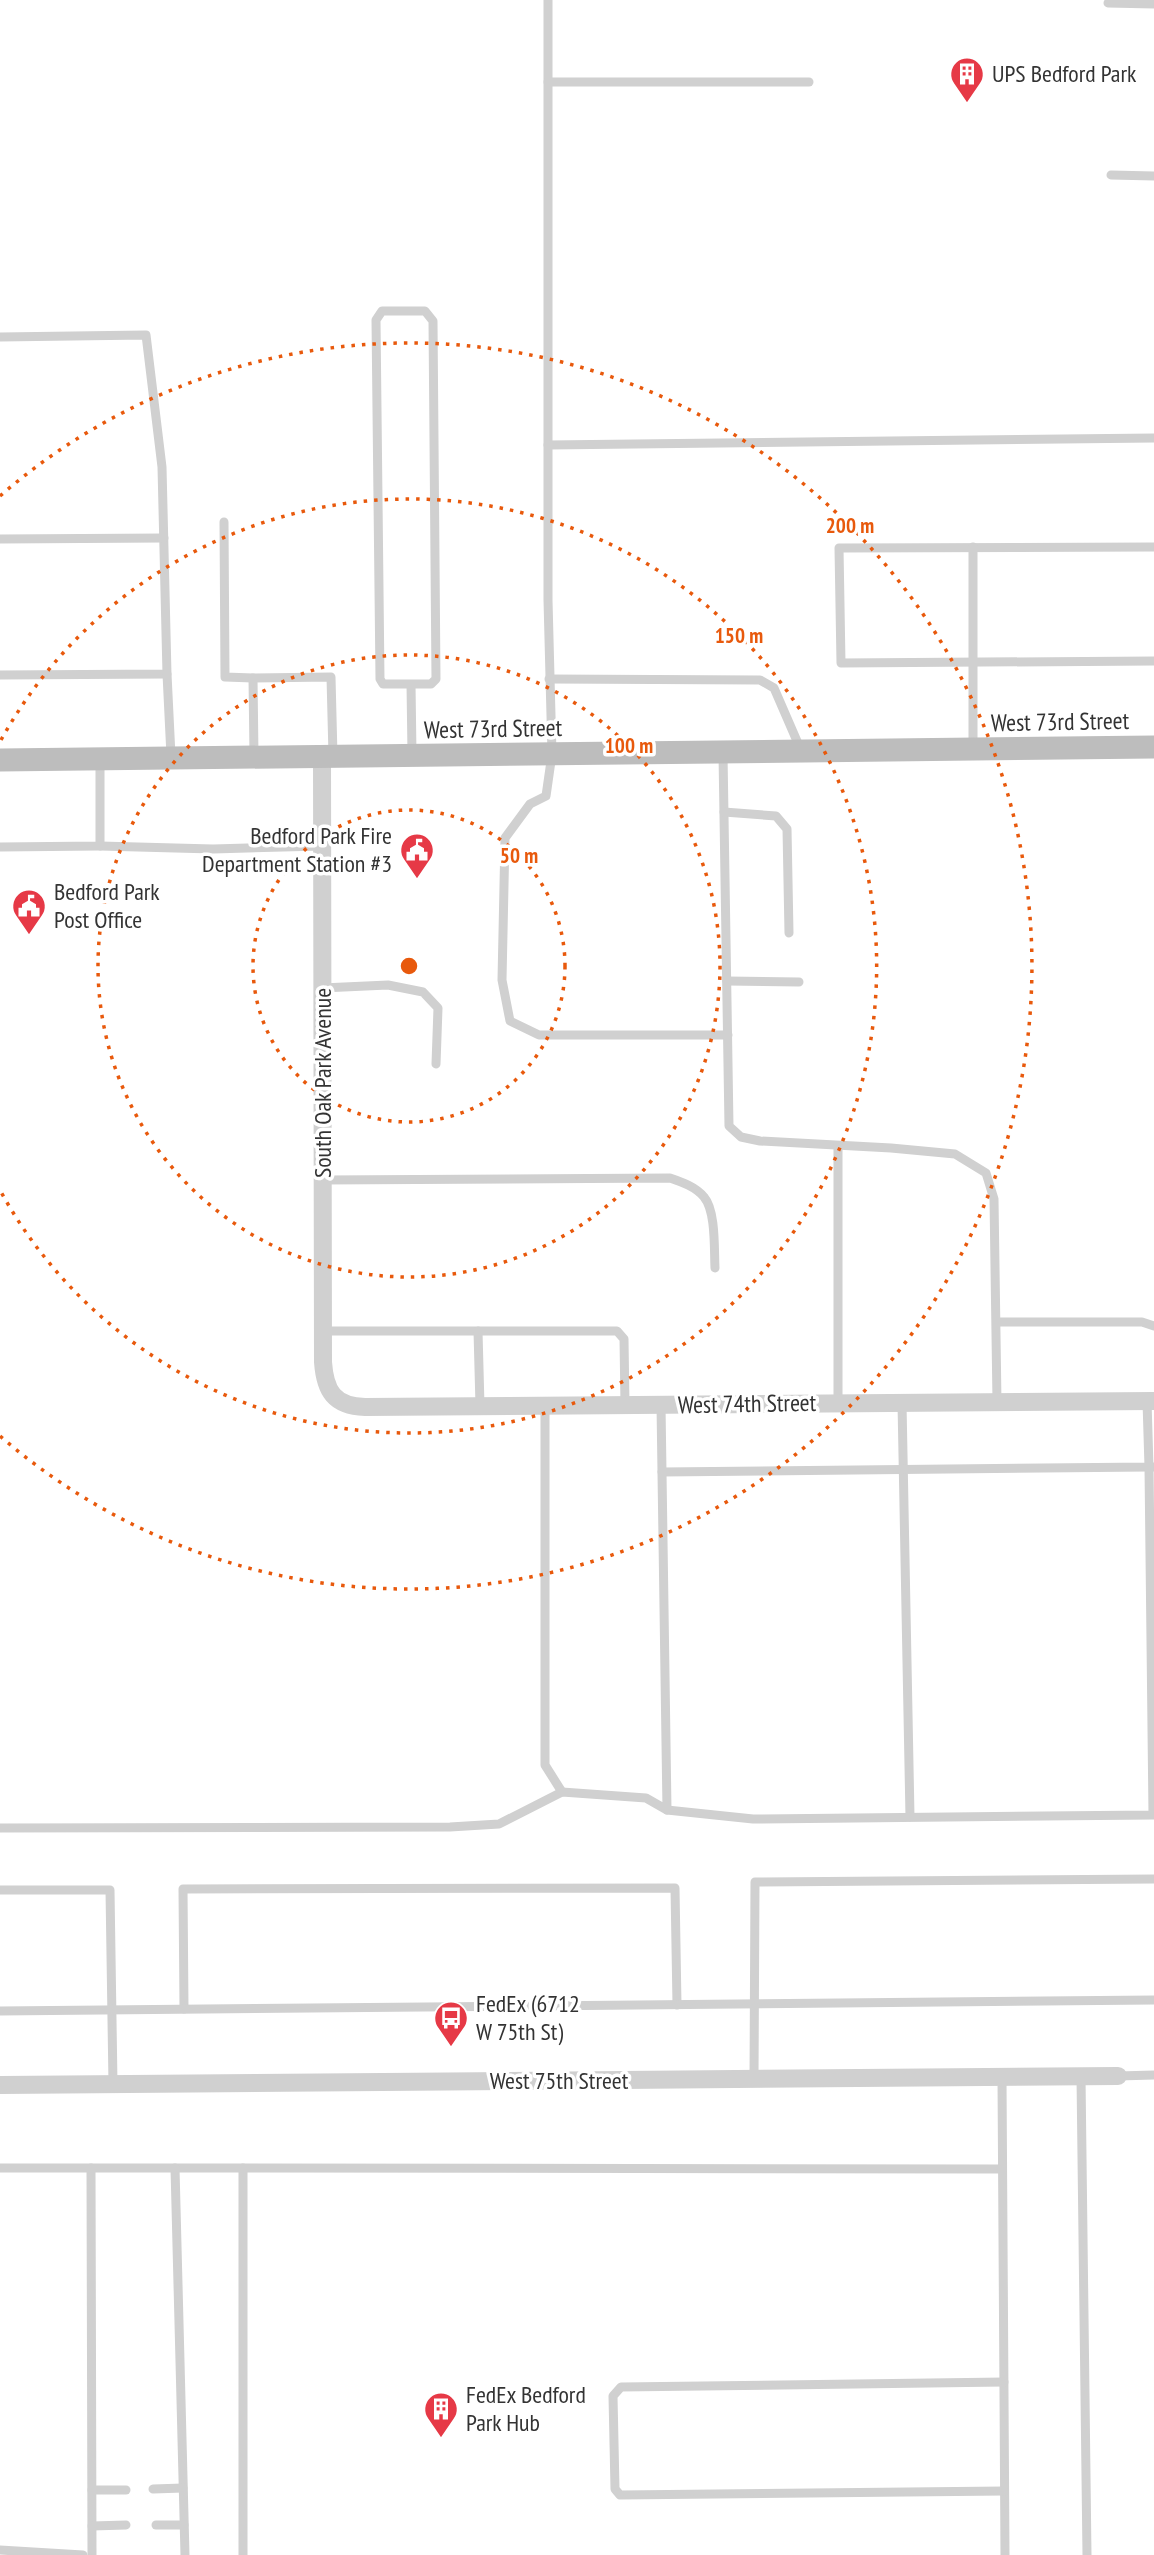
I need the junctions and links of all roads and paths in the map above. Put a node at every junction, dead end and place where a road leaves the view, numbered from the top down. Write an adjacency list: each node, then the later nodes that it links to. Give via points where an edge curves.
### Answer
1 (548, 0): 4 (lane)
2 (1108, 3): 3 (lane)
3 (1154, 4)
4 (548, 82): 5 (lane); 10 (lane)
5 (809, 82)
6 (1111, 175): 7 (lane)
7 (1154, 176)
8 (0, 337): 12 (lane, via 146,335 162,467)
9 (1154, 438): 10 (lane)
10 (548, 445): 21 (lane)
11 (224, 522): 20 (lane, via 225,677)
12 (164, 538): 13 (lane); 18 (lane)
13 (0, 539)
14 (973, 547): 15 (lane); 17 (lane); 17 (lane, via 839,548 841,663)
15 (1154, 547)
16 (1154, 661): 17 (lane)
17 (973, 662): 24 (lane)
18 (167, 674): 19 (lane); 30 (lane)
19 (0, 675)
20 (253, 678): 29 (lane, via 331,677); 31 (lane)
21 (549, 679): 25 (lane, via 760,680 774,688); 27 (lane)
22 (411, 684): 22 (lane, via 431,684 436,679 433,321 425,310 382,312 376,320 380,679 383,684); 28 (lane)
23 (1154, 747): 24 (street, West 73rd Street)
24 (973, 749): 25 (street, West 73rd Street)
25 (801, 751): 26 (street, West 73rd Street)
26 (723, 752): 27 (street, West 73rd Street); 34 (lane)
27 (552, 754): 28 (street, West 73rd Street); 42 (lane, via 546,796 530,804 505,838 502,980 510,1021 540,1035)
28 (412, 756): 29 (street, West 73rd Street)
29 (327, 757): 31 (street, West 73rd Street); 36 (street, South Oak Park Avenue)
30 (171, 758): 31 (street, West 73rd Street); 32 (street, West 73rd Street)
31 (254, 758)
32 (100, 759): 33 (street, West 73rd Street); 35 (lane)
33 (0, 760)
34 (724, 812): 38 (lane, via 776,816 787,829); 39 (lane)
35 (100, 846): 36 (lane); 37 (lane)
36 (322, 846): 41 (street, South Oak Park Avenue)
37 (0, 847)
38 (789, 933)
39 (727, 981): 40 (lane); 42 (lane)
40 (799, 982)
41 (322, 988): 43 (lane, via 388,985 423,992 438,1008); 45 (street, South Oak Park Avenue)
42 (728, 1035): 44 (lane, via 730,1126 741,1137 760,1141)
43 (436, 1063)
44 (838, 1146): 47 (lane, via 955,1154 986,1173 994,1199); 54 (lane)
45 (323, 1180): 46 (lane, via 670,1178 704,1197 711,1210); 49 (street, South Oak Park Avenue)
46 (715, 1268)
47 (997, 1322): 48 (lane, via 1142,1322); 52 (lane)
48 (1154, 1326)
49 (323, 1331): 50 (lane); 53 (street, South Oak Park Avenue, via 324,1381)
50 (478, 1331): 56 (lane, via 617,1331 624,1339); 58 (lane)
51 (1151, 1401): 52 (street, West 74th Street); 60 (lane)
52 (997, 1402): 55 (street, West 74th Street)
53 (341, 1403): 58 (street, West 74th Street, via 351,1407)
54 (838, 1403): 55 (street, West 74th Street); 57 (street, West 74th Street)
55 (902, 1403): 61 (lane)
56 (625, 1405): 57 (street, West 74th Street); 59 (street, West 74th Street)
57 (661, 1405): 62 (lane)
58 (480, 1406): 59 (street, West 74th Street)
59 (545, 1406): 63 (lane, via 545,1765)
60 (1151, 1467): 61 (lane); 65 (lane, via 1153,1815)
61 (905, 1469): 62 (lane); 65 (lane)
62 (662, 1472): 64 (lane)
63 (562, 1792): 64 (lane, via 646,1798); 66 (lane, via 499,1824)
64 (667, 1810): 65 (lane, via 753,1819)
65 (909, 1817)
66 (0, 1828)
67 (1154, 1879): 70 (lane, via 755,1882)
68 (0, 1890): 73 (lane, via 110,1890)
69 (1154, 2000): 70 (lane)
70 (754, 2004): 71 (lane); 78 (lane)
71 (677, 2005): 72 (lane); 72 (lane, via 675,1888 183,1889)
72 (184, 2009): 73 (lane)
73 (112, 2010): 74 (lane); 79 (lane)
74 (0, 2011)
75 (1154, 2075): 77 (lane)
76 (1081, 2077): 77 (street, West 75th Street); 81 (street, West 75th Street); 103 (lane)
77 (1118, 2077)
78 (754, 2080): 79 (street, West 75th Street); 81 (street, West 75th Street)
79 (113, 2084): 80 (street, West 75th Street)
80 (0, 2085)
81 (1002, 2086): 86 (lane)
82 (0, 2168): 83 (lane)
83 (91, 2168): 84 (lane); 90 (lane)
84 (175, 2168): 85 (lane); 88 (lane)
85 (243, 2168): 86 (lane); 101 (lane)
86 (1002, 2169): 87 (lane)
87 (1004, 2382): 92 (lane); 92 (lane, via 621,2387 613,2396 615,2488 620,2495)
88 (183, 2488): 89 (lane); 95 (lane)
89 (153, 2489)
90 (92, 2490): 91 (lane); 96 (lane)
91 (126, 2490)
92 (1004, 2491): 102 (lane)
93 (126, 2525): 96 (lane)
94 (156, 2525): 95 (lane)
95 (184, 2525): 100 (lane)
96 (92, 2526): 99 (lane)
97 (0, 2550): 98 (lane)
98 (83, 2555)
99 (92, 2555)
100 (185, 2555)
101 (243, 2555)
102 (1005, 2555)
103 (1087, 2555)

